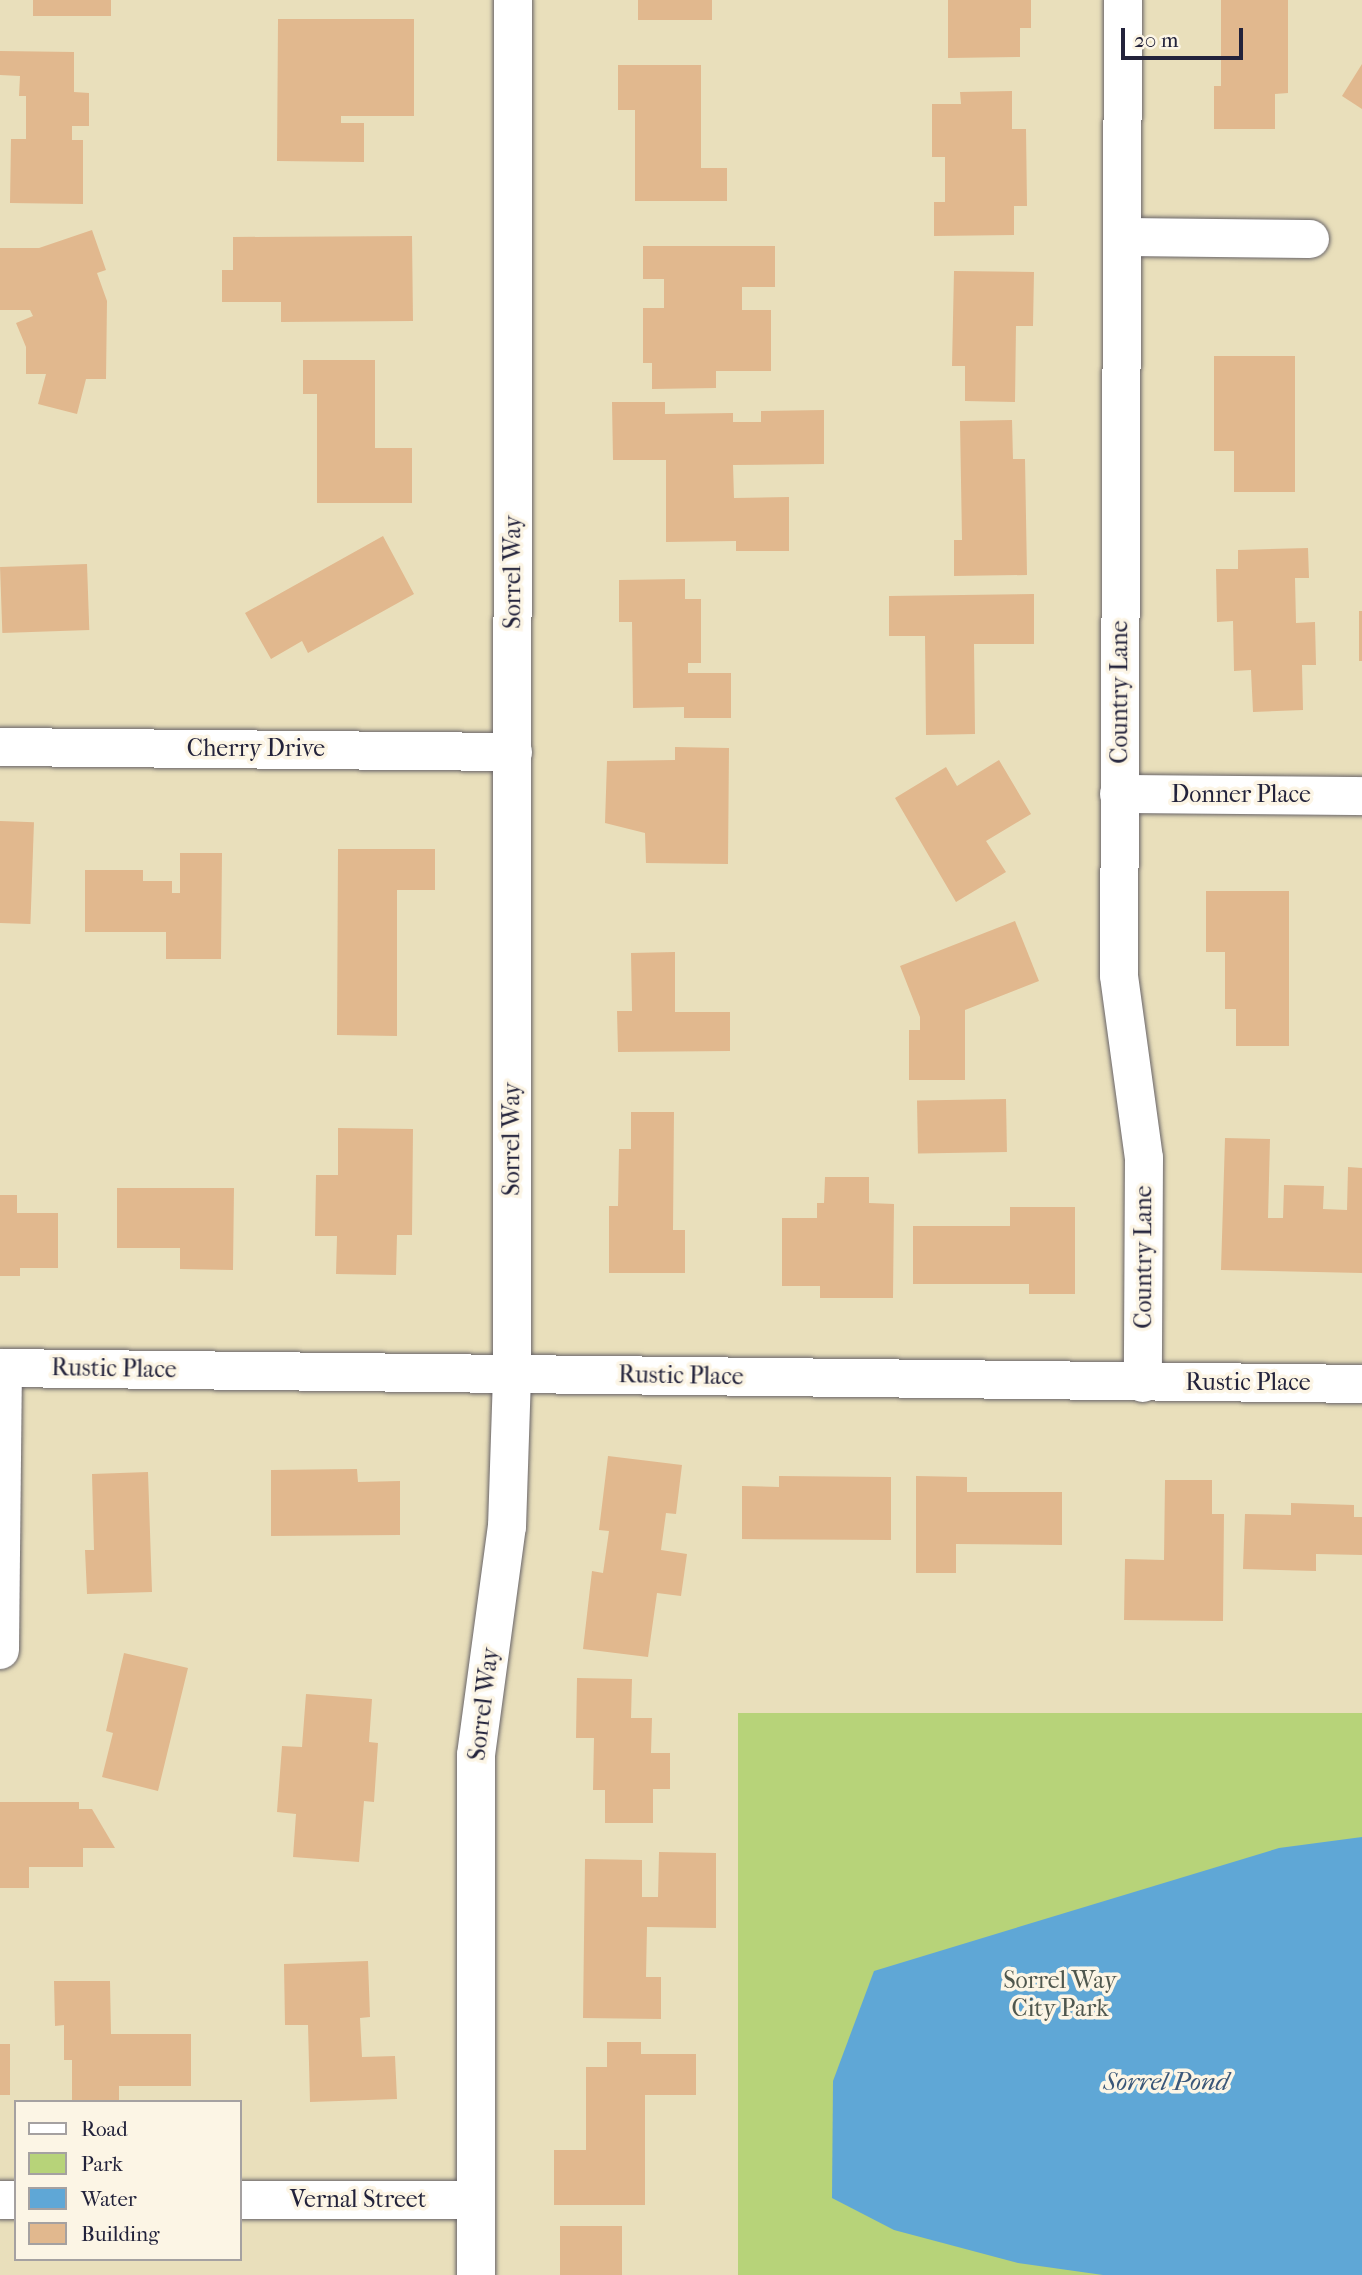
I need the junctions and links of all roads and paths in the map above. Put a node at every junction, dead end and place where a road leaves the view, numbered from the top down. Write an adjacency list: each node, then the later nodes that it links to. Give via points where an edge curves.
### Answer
1 (513, 0): 6 (street, Sorrel Way)
2 (1123, 0): 3 (street, Country Lane)
3 (1123, 237): 4 (street); 7 (street, Country Lane)
4 (1310, 239)
5 (0, 747): 6 (street, Cherry Drive)
6 (513, 751): 10 (street, Sorrel Way)
7 (1119, 794): 8 (street, Donner Place); 11 (street, Country Lane, via 1119,976 1145,1182)
8 (1362, 796)
9 (1, 1368): 10 (street, Rustic Place); 13 (street)
10 (512, 1374): 11 (street, Rustic Place); 15 (street, Sorrel Way, via 507,1527 476,1755)
11 (1143, 1382): 12 (street, Rustic Place)
12 (1362, 1384)
13 (0, 1650)
14 (242, 2200): 15 (street, Vernal Street)
15 (476, 2200): 16 (street, Sorrel Way)
16 (475, 2275)

